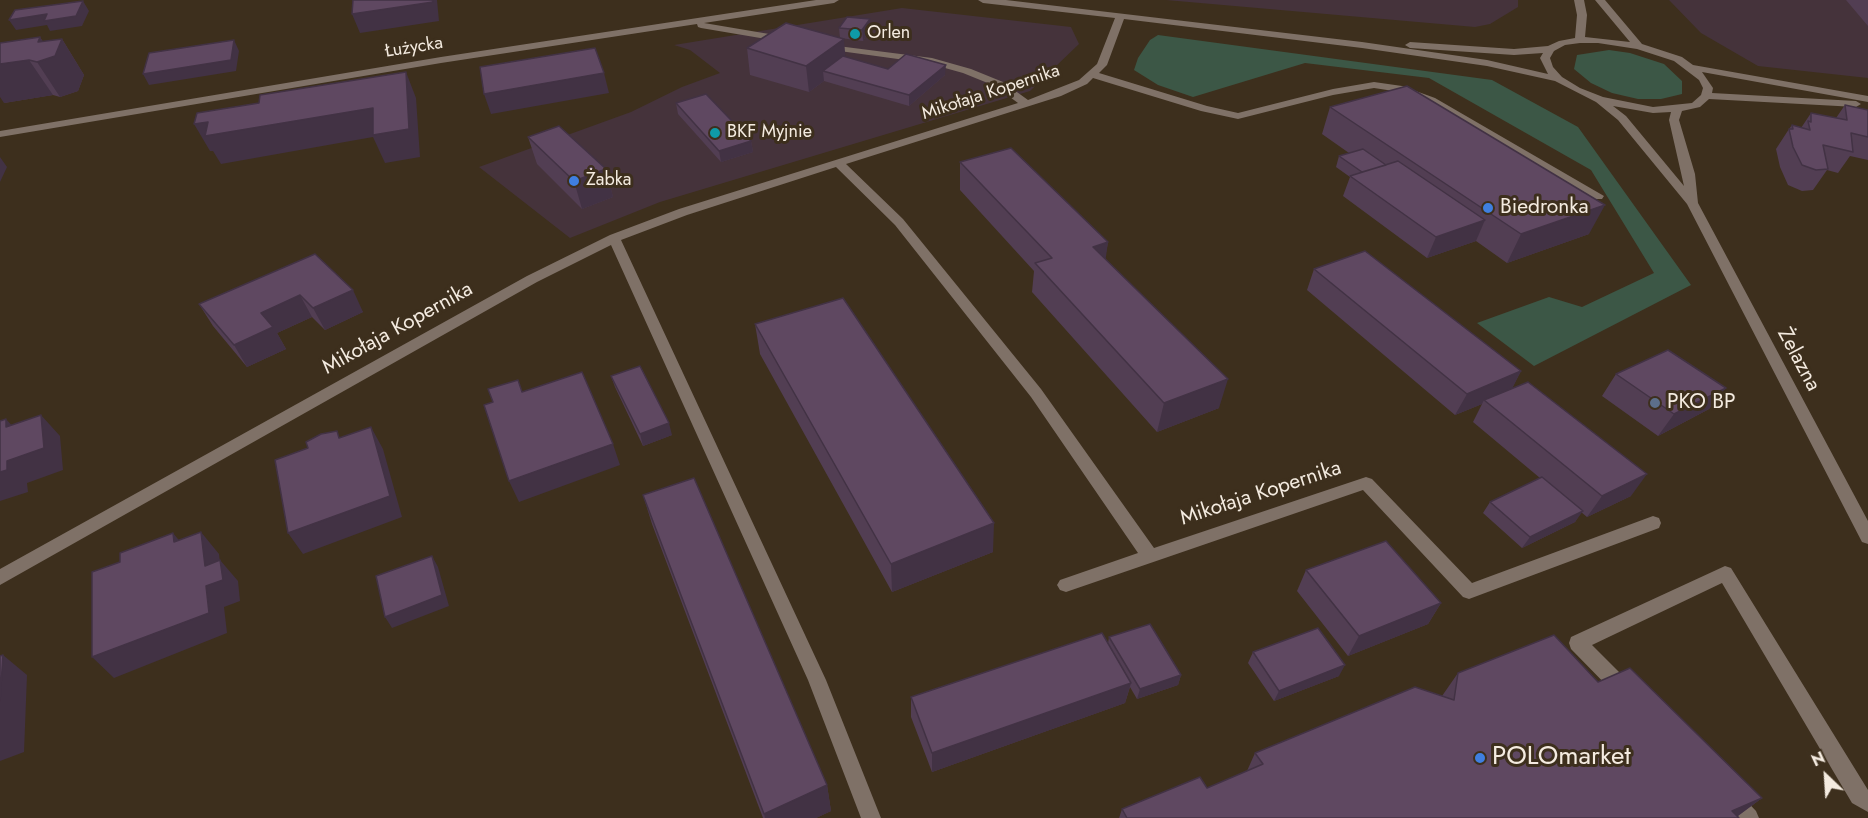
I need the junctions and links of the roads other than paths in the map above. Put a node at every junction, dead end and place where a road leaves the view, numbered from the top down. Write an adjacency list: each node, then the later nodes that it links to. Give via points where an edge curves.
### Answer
1 (834, 0): 6 (street, Łużycka)
2 (983, 0): 5 (street)
3 (1580, 0): 7 (street)
4 (1600, 0): 11 (street)
5 (1120, 17): 10 (street); 14 (street, Mikołaja Kopernika, via 1102,65)
6 (687, 22): 8 (street); 21 (street, Łużycka)
7 (1580, 40): 11 (street); 12 (street)
8 (798, 41)
9 (817, 45): 19 (street, via 905,56 967,71 999,84)
10 (1362, 45): 12 (street, via 1514,52); 15 (street, via 1487,63)
11 (1639, 46): 13 (street)
12 (1550, 49): 15 (street, via 1545,58)
13 (1693, 68): 16 (street, via 1708,88); 18 (street)
14 (1093, 75): 19 (street, Mikołaja Kopernika); 23 (street, via 1238,116 1374,85 1402,89 1431,100)
15 (1558, 79): 17 (street)
16 (1706, 96): 18 (street); 20 (street, via 1696,105)
17 (1600, 100): 20 (street, via 1653,110); 24 (street, via 1622,118)
18 (1868, 102)
19 (1027, 104): 22 (street, Mikołaja Kopernika)
20 (1677, 109): 24 (street, via 1674,120 1689,174)
21 (0, 134)
22 (837, 162): 25 (street, Mikołaja Kopernika); 28 (street, via 899,222 1036,393)
23 (1598, 196)
24 (1692, 202): 27 (street, Żelazna)
25 (614, 238): 29 (street, Mikołaja Kopernika, via 532,279); 34 (street, via 817,680)
26 (1653, 523): 28 (street, Mikołaja Kopernika, via 1469,592 1366,483)
27 (1868, 537)
28 (1149, 555): 30 (street, Mikołaja Kopernika)
29 (0, 578)
30 (1066, 585)
31 (1635, 701): 33 (street, via 1578,643 1725,573 1859,796)
32 (1716, 785): 35 (street)
33 (1868, 802)
34 (871, 818)
35 (1749, 818)

